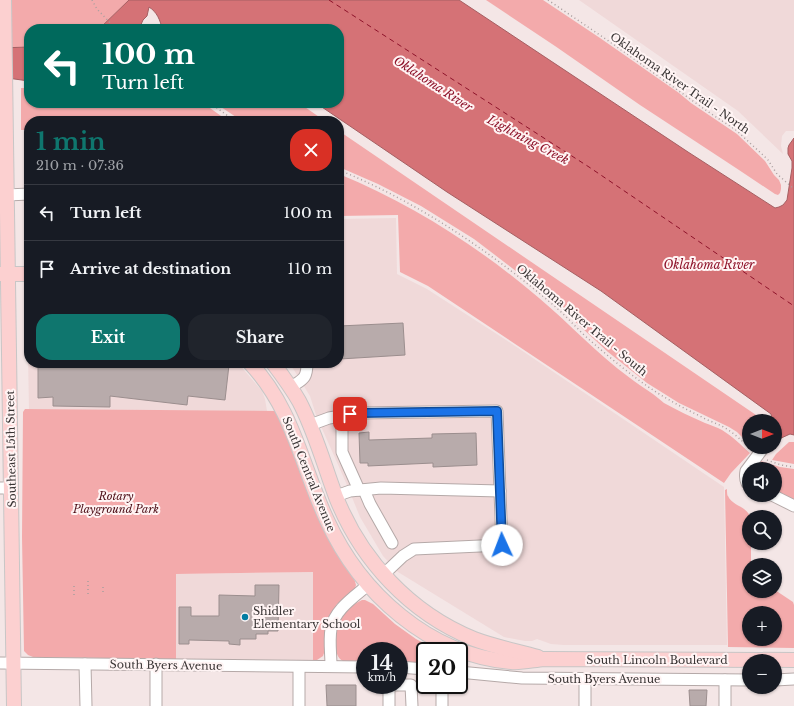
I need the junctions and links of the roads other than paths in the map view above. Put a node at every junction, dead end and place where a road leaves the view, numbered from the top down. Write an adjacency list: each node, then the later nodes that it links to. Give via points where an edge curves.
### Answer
1 (4, 0): 2 (main road, Southeast 15th Street)
2 (7, 194): 3 (street); 4 (main road, Southeast 15th Street)
3 (24, 194)
4 (4, 274): 5 (main road); 14 (main road, Southeast 15th Street)
5 (24, 274)
6 (254, 368): 13 (main road, South Central Avenue, via 280,404)
7 (277, 368): 9 (main road, South Central Avenue)
8 (307, 368): 9 (street, via 304,378)
9 (291, 387): 11 (main road, South Central Avenue)
10 (342, 416): 11 (street); 15 (street, via 342,452); 16 (street, via 359,413 497,411)
11 (310, 425): 12 (main road, South Central Avenue)
12 (325, 466): 13 (street); 17 (main road, South Central Avenue)
13 (308, 472): 22 (main road, South Central Avenue, via 335,537)
14 (6, 488): 25 (main road, Southeast 15th Street)
15 (362, 490): 16 (street, via 381,488); 17 (street); 20 (street)
16 (500, 491): 21 (street, via 502,545 414,549)
17 (336, 496): 21 (main road, South Central Avenue, via 354,535)
18 (782, 500): 19 (street)
19 (794, 506)
20 (392, 543)
21 (383, 574): 23 (main road, South Central Avenue, via 417,606 444,624 489,644)
22 (368, 585): 23 (main road, South Central Avenue, via 402,617 446,644 495,660 513,662); 28 (street, via 339,611 333,622 330,635)
23 (544, 659): 24 (main road, South Lincoln Boulevard)
24 (794, 660)
25 (7, 663): 26 (street, South Byers Avenue); 40 (main road, Southeast 15th Street)
26 (85, 664): 27 (street, South Byers Avenue); 41 (street)
27 (156, 664): 29 (street, South Byers Avenue); 42 (street)
28 (331, 666): 29 (street, South Byers Avenue); 30 (street, South Byers Avenue)
29 (299, 667): 43 (street)
30 (356, 667)
31 (468, 673): 32 (street, South Byers Avenue, via 498,677)
32 (585, 679): 33 (street, South Byers Avenue); 47 (street)
33 (725, 680): 34 (street, South Byers Avenue); 48 (street)
34 (742, 680)
35 (782, 680): 36 (street)
36 (794, 680)
37 (408, 685): 45 (street, via 411,685)
38 (389, 694): 44 (street)
39 (442, 694): 46 (street)
40 (14, 706)
41 (86, 706)
42 (156, 706)
43 (299, 706)
44 (389, 706)
45 (412, 706)
46 (442, 706)
47 (585, 706)
48 (725, 706)

